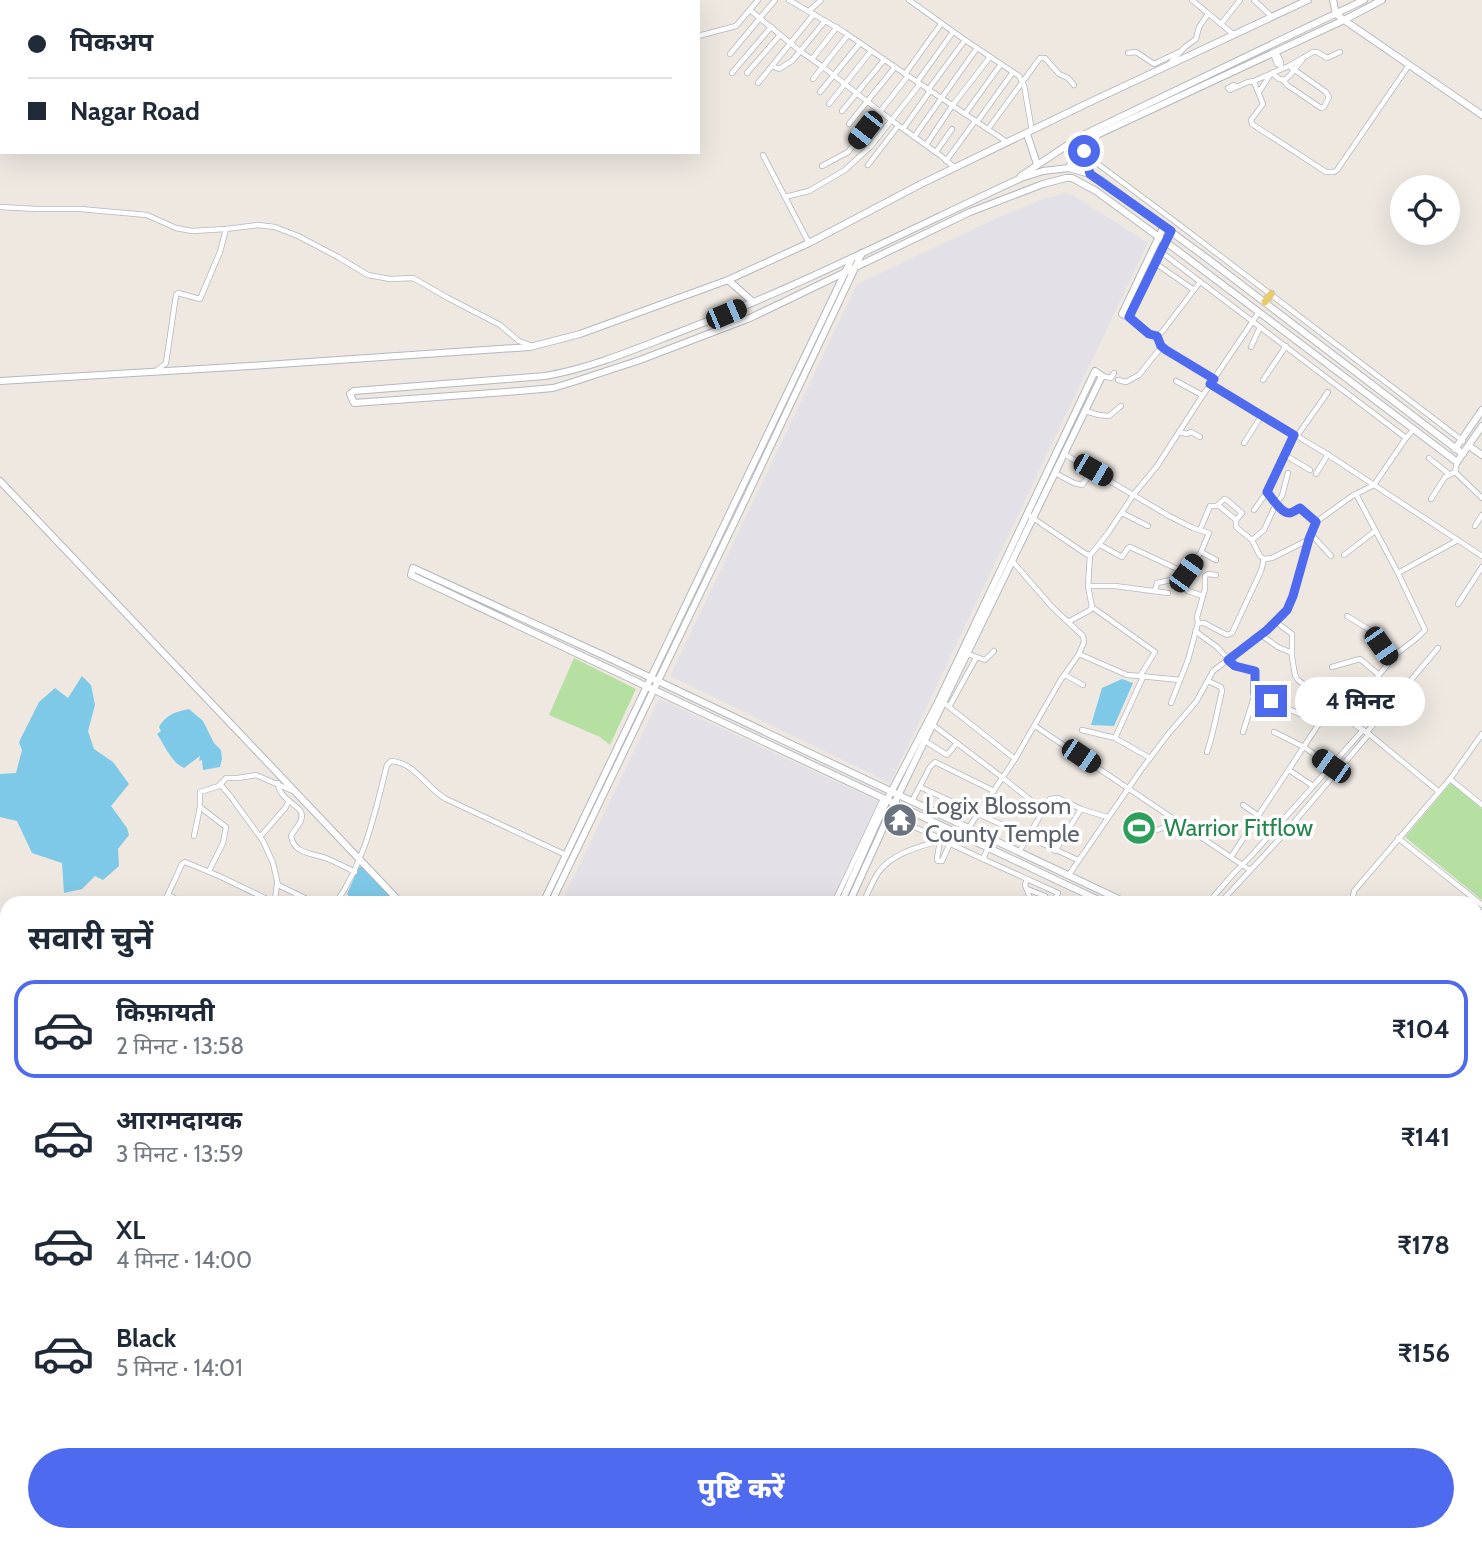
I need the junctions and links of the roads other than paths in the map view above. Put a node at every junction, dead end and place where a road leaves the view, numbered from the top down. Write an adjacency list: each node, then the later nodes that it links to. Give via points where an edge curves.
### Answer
1 (758, 0): 14 (street)
2 (775, 0): 19 (street)
3 (789, 0): 13 (street)
4 (821, 0): 15 (street)
5 (909, 0): 22 (street)
6 (1192, 0): 16 (street)
7 (1240, 0): 23 (street)
8 (1254, 0): 18 (street)
9 (1308, 0): 18 (street)
10 (1333, 0): 17 (street)
11 (1364, 0): 17 (street)
12 (1382, 0): 20 (street)
13 (799, 2): 15 (street)
14 (750, 10): 19 (street); 30 (street, via 732,28)
15 (811, 13): 21 (street); 32 (street)
16 (1208, 14): 23 (street); 37 (street, via 1195,39)
17 (1336, 14): 20 (street); 97 (street, via 1081,136)
18 (1271, 16): 28 (street)
19 (760, 18): 24 (street); 41 (street)
20 (1344, 20): 38 (street); 48 (street)
21 (825, 21): 25 (street); 35 (street)
22 (942, 24): 26 (street); 60 (street)
23 (1221, 24): 28 (street)
24 (771, 27): 29 (street); 56 (street)
25 (837, 27): 27 (street); 44 (street)
26 (953, 32): 31 (street); 66 (street)
27 (848, 34): 33 (street); 50 (street)
28 (1233, 34): 46 (street)
29 (780, 35): 32 (street); 57 (street)
30 (700, 36)
31 (965, 40): 34 (street); 70 (street)
32 (791, 43): 35 (street); 49 (street)
33 (860, 43): 36 (street); 59 (street)
34 (978, 48): 42 (street); 74 (street)
35 (800, 51): 44 (street); 49 (street, via 781,69)
36 (872, 51): 45 (street); 67 (street)
37 (1181, 52): 40 (street, via 1154,64 1136,52); 46 (street)
38 (1275, 52): 52 (street); 91 (street)
39 (1340, 52): 43 (street, via 1328,58 1316,52)
40 (1128, 53)
41 (730, 54)
42 (990, 57): 47 (street); 77 (street)
43 (1305, 57): 51 (street); 54 (street)
44 (812, 59): 50 (street)
45 (884, 60): 53 (street); 73 (street)
46 (1171, 63): 88 (street)
47 (1001, 64): 55 (street); 80 (street)
48 (1409, 65): 72 (street, via 1334,172 1326,172 1252,124 1263,104); 81 (street)
49 (772, 66): 65 (street)
50 (823, 66): 59 (street); 61 (street)
51 (1289, 66): 52 (street); 54 (street)
52 (1281, 67): 58 (street)
53 (895, 68): 60 (street); 75 (street)
54 (1294, 71): 62 (street); 62 (street, via 1329,94 1324,107)
55 (1013, 72): 64 (street); 83 (street)
56 (732, 73)
57 (747, 73)
58 (1271, 74): 62 (street); 63 (street); 72 (street)
59 (833, 75): 67 (street); 71 (street)
60 (906, 75): 66 (street); 79 (street)
61 (813, 79)
62 (1283, 80)
63 (1255, 81): 69 (street); 72 (street)
64 (1023, 82): 68 (street, via 1042,57); 86 (street); 88 (street)
65 (758, 83)
66 (918, 83): 70 (street); 82 (street)
67 (845, 84): 73 (street); 76 (street)
68 (1074, 85)
69 (1236, 87)
70 (929, 91): 74 (street); 85 (street)
71 (820, 92)
72 (1259, 92)
73 (857, 93): 75 (street); 78 (street)
74 (941, 99): 77 (street); 89 (street)
75 (868, 101): 79 (street); 84 (street)
76 (829, 104)
77 (952, 106): 80 (street); 92 (street)
78 (842, 111)
79 (880, 111): 82 (street); 99 (street, via 845,154)
80 (965, 114): 83 (street)
81 (1482, 115)
82 (891, 120): 85 (street); 104 (street, via 841,173 809,191)
83 (976, 121): 86 (street); 96 (street)
84 (849, 124)
85 (901, 127): 89 (street); 98 (street)
86 (988, 129): 90 (street)
87 (952, 130): 94 (street)
88 (1029, 135): 90 (street); 97 (street)
89 (914, 137): 92 (street)
90 (1007, 142): 101 (street)
91 (1084, 142): 93 (street); 100 (street)
92 (926, 145): 94 (street)
93 (1084, 151): 102 (street); 106 (street)
94 (936, 152): 96 (street)
95 (763, 155): 104 (street)
96 (946, 160): 101 (street)
97 (1037, 164): 103 (street)
98 (868, 165)
99 (822, 166)
100 (1069, 167): 102 (street); 103 (street)
101 (955, 168): 111 (street)
102 (1090, 174): 107 (street)
103 (1011, 183): 113 (street)
104 (785, 197): 111 (street)
105 (0, 207): 108 (street, via 147,215 183,230)
106 (1173, 220): 107 (street); 121 (street)
107 (1167, 228): 109 (street); 110 (street); 123 (street)
108 (226, 229): 129 (street, via 275,227 368,275 413,278 500,325 521,343); 133 (street, via 200,299 176,295 166,363)
109 (1158, 236): 110 (street); 116 (street, via 1097,191 1066,178 970,212); 125 (street, via 1122,314)
110 (1166, 242): 112 (street); 124 (street)
111 (809, 243): 118 (street)
112 (1160, 252): 115 (street); 119 (street)
113 (862, 253): 114 (street); 116 (street)
114 (853, 257): 117 (street); 122 (street)
115 (1155, 263): 120 (street); 125 (street)
116 (855, 268): 117 (street); 231 (street)
117 (845, 273): 122 (street, via 750,318 559,386 352,400 354,391 564,372); 231 (street)
118 (730, 282): 122 (street); 129 (street)
119 (1200, 282): 120 (street); 126 (street)
120 (1194, 290): 128 (street)
121 (1270, 294): 123 (main road); 153 (street)
122 (753, 302)
123 (1265, 302): 156 (street)
124 (1259, 312): 126 (street); 148 (street)
125 (1129, 317): 128 (street)
126 (1253, 322): 127 (street); 140 (street)
127 (1260, 327): 131 (street); 132 (street)
128 (1157, 336): 130 (street)
129 (537, 346): 133 (street)
130 (1161, 346): 136 (street, via 1139,375 1126,382); 140 (street)
131 (1286, 346): 137 (street); 152 (street)
132 (1251, 347)
133 (153, 372): 138 (street)
134 (1114, 373): 135 (street)
135 (1102, 376): 145 (street); 183 (street, via 1094,371)
136 (1118, 380)
137 (1263, 380)
138 (0, 381)
139 (1176, 381): 142 (street)
140 (1212, 381): 142 (street); 146 (street)
141 (1328, 392): 150 (street)
142 (1202, 395): 149 (street)
143 (1121, 406): 145 (street, via 1110,416)
144 (1482, 410): 153 (street)
145 (1085, 411): 157 (street)
146 (1262, 415): 150 (street); 154 (street)
147 (1482, 426): 155 (street)
148 (1414, 429): 152 (street); 162 (street)
149 (1179, 432): 151 (street); 174 (street)
150 (1295, 436): 158 (street); 160 (street)
151 (1200, 437)
152 (1406, 438): 172 (street)
153 (1462, 440): 155 (street); 156 (street)
154 (1244, 443)
155 (1469, 446): 159 (street); 161 (street)
156 (1456, 448): 159 (street); 162 (street)
157 (1065, 454): 165 (street); 167 (street)
158 (1328, 454): 170 (street); 172 (street)
159 (1463, 454): 164 (street)
160 (1285, 455): 166 (street); 173 (street)
161 (1482, 455)
162 (1450, 457): 164 (street)
163 (1429, 458): 169 (street)
164 (1457, 462): 169 (street)
165 (1093, 470): 167 (street, via 1082,485); 174 (street)
166 (1310, 470)
167 (1055, 473): 183 (street)
168 (1289, 473): 178 (street)
169 (1452, 473): 176 (street); 177 (street)
170 (1316, 474)
171 (0, 481): 267 (street)
172 (1374, 485): 175 (street); 192 (street)
173 (1267, 492): 178 (street); 180 (street)
174 (1134, 494): 181 (street); 188 (street)
175 (1356, 494): 185 (street); 189 (street)
176 (1482, 498)
177 (1431, 499)
178 (1276, 504): 185 (street, via 1288,513 1300,508); 191 (street, via 1264,530)
179 (1218, 505): 184 (street); 184 (street, via 1225,499 1237,508 1242,513); 188 (street, via 1210,506)
180 (1254, 510)
181 (1122, 513): 186 (street); 193 (street)
182 (1482, 515): 187 (street)
183 (1030, 516): 195 (street); 201 (street); 268 (street)
184 (1236, 520): 191 (street, via 1236,527)
185 (1316, 522): 190 (street)
186 (1148, 526)
187 (1475, 526)
188 (1200, 530): 194 (street, via 1209,533)
189 (1375, 531): 196 (street); 204 (street)
190 (1310, 537): 197 (street); 199 (street); 215 (street, via 1293,596)
191 (1251, 540): 199 (street)
192 (1458, 540): 198 (street); 204 (street)
193 (1100, 545): 195 (street); 203 (street, via 1122,557 1130,547)
194 (1200, 552): 200 (street); 203 (street)
195 (1090, 555): 206 (street)
196 (1344, 555)
197 (1331, 556)
198 (1482, 556)
199 (1264, 559): 216 (street, via 1232,633)
200 (1216, 560)
201 (1013, 562): 214 (street); 222 (street)
202 (1482, 567): 211 (street)
203 (1186, 573): 208 (street, via 1174,581 1157,583)
204 (1398, 573): 226 (street, via 1425,630)
205 (1216, 575): 210 (street, via 1205,576)
206 (1087, 586): 208 (street); 212 (street)
207 (1184, 588): 210 (street)
208 (1155, 591): 209 (street)
209 (1168, 593)
210 (1203, 596): 216 (street)
211 (1458, 604)
212 (1092, 607): 214 (street); 230 (street, via 1155,652)
213 (1347, 616): 226 (street, via 1370,630)
214 (1068, 622): 223 (street, via 1083,636)
215 (1276, 622): 218 (street); 221 (street, via 1292,634)
216 (1198, 623): 217 (street)
217 (1195, 631): 225 (street); 232 (street)
218 (1261, 635): 221 (street); 225 (street)
219 (1438, 648): 247 (street)
220 (994, 651): 224 (street, via 985,660)
221 (1292, 653): 239 (street, via 1298,680)
222 (968, 654): 224 (street); 238 (street)
223 (1079, 654): 228 (street); 230 (street, via 1126,675)
224 (976, 658): 238 (street)
225 (1228, 660): 233 (street); 236 (street, via 1255,671)
226 (1391, 660): 229 (street)
227 (1332, 667): 229 (street, via 1360,659)
228 (1065, 675): 234 (street); 243 (street)
229 (1379, 675): 240 (street)
230 (1142, 676): 232 (street); 249 (street)
231 (654, 679): 235 (street); 235 (street, via 413,568 411,575); 268 (street)
232 (1180, 680): 237 (street)
233 (1208, 681): 253 (street, via 1222,691); 254 (street)
234 (1083, 685)
235 (650, 688): 269 (street); 294 (street); 315 (street)
236 (1255, 694): 241 (street); 245 (street)
237 (1171, 703)
238 (946, 705): 242 (street); 255 (street)
239 (1330, 711): 240 (street); 241 (street)
240 (1344, 718): 247 (street)
241 (1320, 723): 252 (street)
242 (933, 725): 250 (street); 251 (street)
243 (1035, 726): 255 (street); 264 (street)
244 (1082, 730): 249 (street)
245 (1243, 732)
246 (1274, 732): 252 (street)
247 (1366, 732): 256 (street); 266 (street); 300 (street)
248 (1482, 734): 259 (street)
249 (1115, 738): 254 (street)
250 (925, 741): 251 (street, via 947,755); 268 (street)
251 (957, 743): 258 (street)
252 (1304, 747): 256 (street); 257 (street)
253 (1207, 752)
254 (1150, 758): 264 (street)
255 (1015, 759): 258 (street)
256 (1331, 766): 262 (street)
257 (1289, 770): 262 (street); 279 (street)
258 (1003, 778): 265 (street); 276 (street)
259 (1450, 779): 266 (street); 273 (street)
260 (278, 783): 261 (street, via 256,775 228,777); 267 (street); 270 (street)
261 (220, 785): 274 (street, via 200,792); 286 (street)
262 (1313, 786): 299 (street)
263 (920, 788): 265 (street, via 935,762); 271 (street); 278 (street)
264 (1129, 788): 280 (street); 281 (street)
265 (994, 791): 278 (street)
266 (1438, 791): 288 (street)
267 (296, 793): 297 (street)
268 (895, 793): 269 (street); 271 (street)
269 (888, 801): 277 (street); 316 (street); 317 (street); 318 (street)
270 (288, 802): 286 (street); 302 (street, via 302,813 291,836 294,844 303,852)
271 (912, 802): 282 (street)
272 (1243, 805): 279 (street)
273 (1482, 805)
274 (200, 807): 284 (street); 301 (street, via 226,828)
275 (1081, 809): 276 (street, via 1054,797); 280 (street); 292 (street)
276 (1043, 810): 287 (street)
277 (916, 814): 285 (street); 289 (street, via 912,825)
278 (979, 814): 282 (street); 287 (street)
279 (1259, 816): 295 (street)
280 (1107, 817): 298 (street)
281 (1179, 822): 283 (street); 295 (street)
282 (969, 828): 285 (street); 293 (street)
283 (1144, 835)
284 (194, 836)
285 (963, 836): 291 (street)
286 (260, 837): 305 (street)
287 (1028, 838): 292 (street); 293 (street)
288 (1398, 838): 327 (street); 328 (street)
289 (941, 840): 290 (street); 290 (street, via 940,862); 319 (street, via 905,853 883,868)
290 (950, 843): 296 (street)
291 (985, 847): 296 (street); 323 (street)
292 (1055, 851): 298 (street)
293 (1019, 852): 303 (street)
294 (566, 855): 297 (street, via 446,799 409,766 391,761); 314 (street)
295 (1231, 856): 299 (street)
296 (980, 858): 304 (street)
297 (360, 859): 302 (street); 313 (street)
298 (1078, 860): 303 (street)
299 (1243, 864): 300 (street); 325 (street)
300 (1250, 870): 326 (street)
301 (209, 871): 308 (street, via 183,862); 309 (street)
302 (355, 872): 312 (street)
303 (1068, 876): 324 (street)
304 (1027, 879): 306 (street); 322 (street)
305 (277, 884): 307 (street); 310 (street)
306 (1027, 889): 320 (street); 321 (street)
307 (297, 894): 311 (street)
308 (168, 895)
309 (261, 896)
310 (275, 896)
311 (301, 896)
312 (341, 896)
313 (394, 896)
314 (546, 896)
315 (554, 896)
316 (838, 896)
317 (844, 896)
318 (852, 896)
319 (866, 896)
320 (1030, 896)
321 (1045, 896)
322 (1056, 896)
323 (1086, 896)
324 (1112, 896)
325 (1214, 896)
326 (1226, 896)
327 (1353, 896)
328 (1471, 896)

